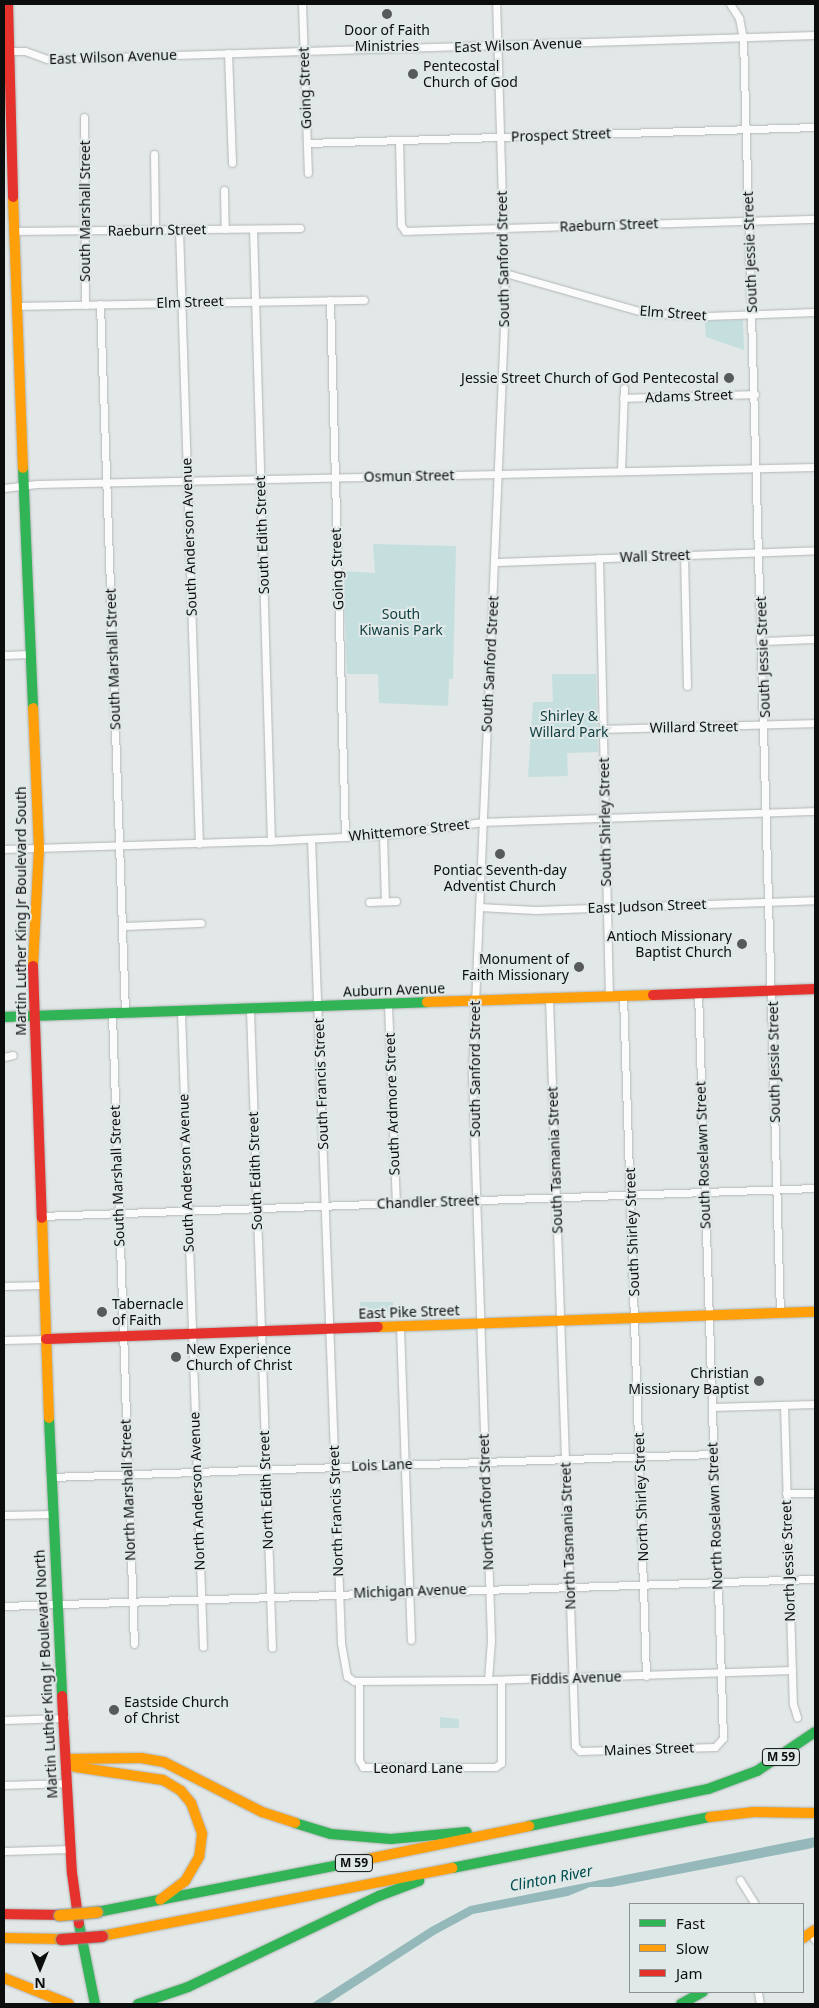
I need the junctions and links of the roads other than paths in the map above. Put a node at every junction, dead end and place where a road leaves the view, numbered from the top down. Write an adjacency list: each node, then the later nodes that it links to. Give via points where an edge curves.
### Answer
1 (8, 4): 8 (main road, Martin Luther King Jr Boulevard South)
2 (302, 4): 9 (street, Going Street)
3 (496, 4): 7 (street, South Sanford Street)
4 (730, 4): 6 (street, South Jessie Street, via 739,18)
5 (815, 35): 6 (street, East Wilson Avenue)
6 (743, 38): 7 (street, East Wilson Avenue); 13 (street, South Jessie Street)
7 (498, 45): 9 (street, East Wilson Avenue); 14 (street, South Sanford Street)
8 (12, 50): 10 (street, East Wilson Avenue, via 47,59); 30 (main road, Martin Luther King Jr Boulevard South)
9 (304, 51): 10 (street, East Wilson Avenue); 16 (street, Going Street)
10 (228, 53): 18 (street)
11 (84, 117): 28 (street, South Marshall Street)
12 (815, 127): 13 (street, Prospect Street)
13 (746, 129): 14 (street, Prospect Street); 22 (street, South Jessie Street)
14 (500, 137): 15 (street, Prospect Street); 24 (street, South Sanford Street)
15 (399, 140): 16 (street, Prospect Street); 24 (street, Raeburn Street, via 402,229)
16 (307, 143): 19 (street, Going Street)
17 (154, 154): 29 (street)
18 (232, 163)
19 (308, 173)
20 (224, 190): 26 (street)
21 (815, 219): 22 (street, Raeburn Street)
22 (749, 221): 24 (street, Raeburn Street); 40 (street, South Jessie Street)
23 (300, 228): 27 (street, Raeburn Street)
24 (503, 228): 31 (street, South Sanford Street)
25 (179, 229): 26 (street, Raeburn Street); 29 (street, Raeburn Street); 35 (street, South Anderson Avenue)
26 (225, 229): 27 (street, Raeburn Street)
27 (253, 229): 34 (street, South Edith Street)
28 (85, 230): 29 (street, Raeburn Street); 30 (street, Raeburn Street); 36 (street, South Marshall Street)
29 (155, 230)
30 (14, 231): 38 (main road, Martin Luther King Jr Boulevard South)
31 (505, 273): 40 (street, Elm Street, via 642,313); 47 (street, South Sanford Street)
32 (330, 300): 33 (street, Elm Street); 34 (street, Elm Street); 48 (street, Going Street)
33 (364, 300)
34 (255, 301): 35 (street, Elm Street); 49 (street, South Edith Street)
35 (181, 302): 37 (street, Elm Street); 50 (street, South Anderson Avenue)
36 (85, 304): 37 (street, Elm Street); 38 (street, Elm Street)
37 (100, 304): 51 (street, South Marshall Street)
38 (16, 306): 52 (main road, Martin Luther King Jr Boulevard South)
39 (815, 312): 40 (street, Elm Street)
40 (752, 314): 42 (street, South Jessie Street)
41 (624, 388): 43 (street)
42 (754, 394): 43 (street, Adams Street); 45 (street, South Jessie Street)
43 (624, 398): 46 (street)
44 (815, 467): 45 (street, Osmun Street)
45 (757, 468): 46 (street, Osmun Street); 55 (street, South Jessie Street)
46 (621, 471): 47 (street, Osmun Street)
47 (500, 474): 48 (street, Osmun Street); 58 (street, South Sanford Street)
48 (335, 477): 49 (street, Osmun Street); 72 (street, Going Street)
49 (260, 479): 50 (street, Osmun Street); 74 (street, South Edith Street)
50 (186, 480): 51 (street, Osmun Street); 75 (street, South Anderson Avenue)
51 (106, 482): 52 (street, Osmun Street); 76 (street, South Marshall Street)
52 (24, 486): 53 (street, Osmun Street); 61 (main road, Martin Luther King Jr Boulevard South)
53 (4, 488)
54 (815, 550): 55 (street, Wall Street)
55 (760, 552): 56 (street, Wall Street); 60 (street, South Jessie Street)
56 (684, 555): 57 (street, Wall Street); 63 (street)
57 (599, 558): 58 (street, Wall Street); 66 (street, South Shirley Street)
58 (495, 562): 70 (street, South Sanford Street)
59 (815, 639): 60 (street)
60 (762, 641): 65 (street, South Jessie Street)
61 (31, 654): 62 (street); 78 (main road, Martin Luther King Jr Boulevard South)
62 (4, 655)
63 (687, 686)
64 (815, 723): 65 (street, Willard Street)
65 (765, 725): 66 (street, Willard Street); 68 (street, South Jessie Street)
66 (602, 729): 69 (street, South Shirley Street)
67 (815, 811): 68 (street, Whittemore Street)
68 (767, 813): 69 (street, Whittemore Street); 83 (street, South Jessie Street)
69 (604, 818): 70 (street, Whittemore Street); 85 (street, South Shirley Street)
70 (483, 822): 71 (street, Whittemore Street); 84 (street, South Sanford Street)
71 (383, 835): 72 (street, Whittemore Street); 80 (street)
72 (345, 837): 73 (street, Whittemore Street)
73 (311, 839): 74 (street, Whittemore Street); 96 (street, South Francis Street)
74 (271, 841): 75 (street, Whittemore Street)
75 (200, 844): 76 (street, Whittemore Street)
76 (120, 847): 78 (street, Whittemore Street); 87 (street, South Marshall Street)
77 (4, 849): 78 (street, Whittemore Street)
78 (38, 849): 101 (main road, Martin Luther King Jr Boulevard South, via 33,939)
79 (815, 900): 83 (street, East Judson Street)
80 (385, 901): 81 (street); 82 (street)
81 (396, 901)
82 (369, 902)
83 (770, 902): 85 (street, East Judson Street); 89 (street, South Jessie Street)
84 (479, 907): 85 (street, East Judson Street, via 535,910); 94 (street, South Sanford Street)
85 (607, 907): 92 (street, South Shirley Street)
86 (201, 923): 87 (street)
87 (122, 926): 99 (street, South Marshall Street)
88 (815, 989): 89 (main road, Auburn Avenue)
89 (772, 991): 90 (main road, Auburn Avenue); 106 (street, South Jessie Street)
90 (698, 994): 91 (main road, Auburn Avenue); 107 (street, South Roselawn Street)
91 (624, 996): 92 (main road, Auburn Avenue); 108 (street, South Shirley Street)
92 (609, 997): 93 (main road, Auburn Avenue)
93 (549, 999): 94 (main road, Auburn Avenue); 109 (street, South Tasmania Street)
94 (475, 1002): 95 (main road, Auburn Avenue); 110 (street, South Sanford Street, via 472,1074)
95 (388, 1005): 96 (main road, Auburn Avenue); 111 (street, South Ardmore Street)
96 (318, 1008): 97 (main road, Auburn Avenue); 112 (street, South Francis Street)
97 (250, 1010): 98 (main road, Auburn Avenue); 113 (street, South Edith Street)
98 (181, 1012): 99 (main road, Auburn Avenue); 114 (street, South Anderson Avenue)
99 (126, 1014): 100 (main road, Auburn Avenue)
100 (112, 1015): 101 (main road, Auburn Avenue); 115 (street, South Marshall Street)
101 (34, 1016): 102 (main road, Auburn Avenue); 116 (main road, Martin Luther King Jr Boulevard South)
102 (4, 1017)
103 (13, 1055): 104 (street)
104 (4, 1056)
105 (815, 1188): 106 (street, Chandler Street)
106 (777, 1190): 107 (street, Chandler Street); 120 (street, South Jessie Street)
107 (704, 1192): 108 (street, Chandler Street); 121 (street, South Roselawn Street)
108 (630, 1195): 109 (street, Chandler Street); 122 (street, South Shirley Street)
109 (556, 1197): 110 (street, Chandler Street); 123 (street, South Tasmania Street)
110 (475, 1200): 111 (street, Chandler Street); 124 (street, South Sanford Street)
111 (396, 1203): 112 (street, Chandler Street)
112 (326, 1206): 113 (street, Chandler Street); 126 (street, South Francis Street)
113 (257, 1208): 114 (street, Chandler Street); 127 (street, South Edith Street)
114 (188, 1211): 115 (street, Chandler Street); 128 (street, South Anderson Avenue)
115 (119, 1213): 116 (street, Chandler Street); 129 (street, South Marshall Street)
116 (41, 1216): 117 (main road, Martin Luther King Jr Boulevard South)
117 (44, 1285): 118 (street); 130 (main road, Martin Luther King Jr Boulevard South)
118 (4, 1286)
119 (815, 1312): 120 (main road, East Pike Street)
120 (780, 1314): 121 (main road, East Pike Street)
121 (709, 1316): 122 (main road, East Pike Street); 134 (street, North Roselawn Street)
122 (634, 1319): 123 (main road, East Pike Street); 136 (street, North Shirley Street)
123 (560, 1321): 124 (main road, East Pike Street); 137 (street, North Tasmania Street)
124 (480, 1324): 125 (main road, East Pike Street); 138 (street, North Sanford Street)
125 (400, 1327): 126 (main road, East Pike Street); 139 (street)
126 (330, 1330): 127 (main road, East Pike Street); 140 (street, North Francis Street)
127 (261, 1332): 128 (main road, East Pike Street); 141 (street, North Edith Street)
128 (192, 1335): 129 (main road, East Pike Street); 142 (street, North Anderson Avenue)
129 (123, 1337): 130 (main road, East Pike Street); 143 (street, North Marshall Street)
130 (46, 1339): 131 (street, East Pike Street); 144 (main road, Martin Luther King Jr Boulevard North)
131 (4, 1340)
132 (815, 1404): 133 (street)
133 (784, 1405): 134 (street); 146 (street, North Jessie Street)
134 (712, 1407): 135 (street, North Roselawn Street)
135 (713, 1454): 136 (street, Lois Lane); 151 (street, North Roselawn Street)
136 (639, 1457): 137 (street, Lois Lane); 152 (street, North Shirley Street)
137 (565, 1459): 138 (street, Lois Lane); 153 (street, North Tasmania Street)
138 (485, 1462): 139 (street, Lois Lane); 154 (street, North Sanford Street)
139 (405, 1465): 140 (street, Lois Lane); 155 (street)
140 (335, 1467): 141 (street, Lois Lane); 156 (street, North Francis Street)
141 (266, 1470): 142 (street, Lois Lane); 157 (street, North Edith Street)
142 (196, 1472): 143 (street, Lois Lane); 158 (street, North Anderson Avenue)
143 (128, 1474): 144 (street, Lois Lane); 159 (street, North Marshall Street)
144 (51, 1477): 147 (main road, Martin Luther King Jr Boulevard North)
145 (815, 1492): 146 (street)
146 (786, 1494): 149 (street, North Jessie Street)
147 (52, 1514): 148 (street); 160 (main road, Martin Luther King Jr Boulevard North)
148 (4, 1515)
149 (789, 1578): 150 (street, Michigan Avenue); 151 (street, Michigan Avenue); 166 (street, North Jessie Street)
150 (815, 1579)
151 (718, 1580): 152 (street, Michigan Avenue); 167 (street, North Roselawn Street)
152 (644, 1583): 153 (street, Michigan Avenue); 168 (street, North Shirley Street)
153 (569, 1586): 154 (street, Michigan Avenue); 169 (street, North Tasmania Street)
154 (489, 1588): 155 (street, Michigan Avenue); 170 (street, North Sanford Street, via 491,1651)
155 (409, 1591): 156 (street, Michigan Avenue); 162 (street)
156 (339, 1594): 157 (street, Michigan Avenue); 172 (street, North Francis Street, via 344,1668 350,1680)
157 (270, 1596): 158 (street, Michigan Avenue); 165 (street, North Edith Street)
158 (201, 1599): 159 (street, Michigan Avenue); 164 (street, North Anderson Avenue)
159 (132, 1601): 160 (street, Michigan Avenue); 163 (street, North Marshall Street)
160 (57, 1604): 161 (street, Michigan Avenue); 174 (main road, Martin Luther King Jr Boulevard North)
161 (4, 1606)
162 (411, 1640)
163 (134, 1644)
164 (202, 1647)
165 (272, 1648)
166 (792, 1670): 167 (street, Fiddis Avenue); 173 (street, North Jessie Street, via 793,1704)
167 (721, 1674): 168 (street, Fiddis Avenue); 177 (street, North Roselawn Street)
168 (646, 1676): 169 (street, Fiddis Avenue)
169 (572, 1679): 171 (street, Fiddis Avenue); 178 (street, North Tasmania Street)
170 (488, 1680): 171 (street, Fiddis Avenue); 172 (street, Fiddis Avenue)
171 (501, 1680): 172 (street, Leonard Lane, via 500,1766 363,1767 359,1760)
172 (359, 1681)
173 (797, 1717)
174 (65, 1718): 175 (street); 179 (main road, Martin Luther King Jr Boulevard North)
175 (4, 1720)
176 (815, 1732): 183 (main road, M 59, via 772,1762 726,1783)
177 (721, 1744): 178 (street, Maines Street, via 715,1747)
178 (577, 1750)
179 (67, 1763): 180 (main road, Martin Luther King Jr Boulevard North); 183 (main road, via 141,1758 164,1762 284,1821 354,1838 404,1839); 188 (main road, via 155,1777 176,1787 191,1803 202,1834 197,1863 185,1881)
180 (68, 1783): 181 (street); 184 (main road, Martin Luther King Jr Boulevard North)
181 (4, 1785)
182 (815, 1813): 186 (main road, M 59, via 754,1812 685,1820)
183 (552, 1822): 188 (main road, M 59)
184 (71, 1849): 185 (street); 195 (main road, Martin Luther King Jr Boulevard North, via 78,1921)
185 (4, 1851)
186 (456, 1867): 191 (main road, M 59, bridge, via 102,1936); 196 (main road, via 379,1896 188,1987)
187 (740, 1880): 189 (street)
188 (156, 1903): 190 (main road, M 59, bridge, via 60,1915)
189 (754, 1903)
190 (4, 1914)
191 (4, 1938)
192 (4, 1978): 194 (main road)
193 (701, 1993): 197 (main road)
194 (69, 2004)
195 (95, 2004)
196 (138, 2004)
197 (681, 2004)

